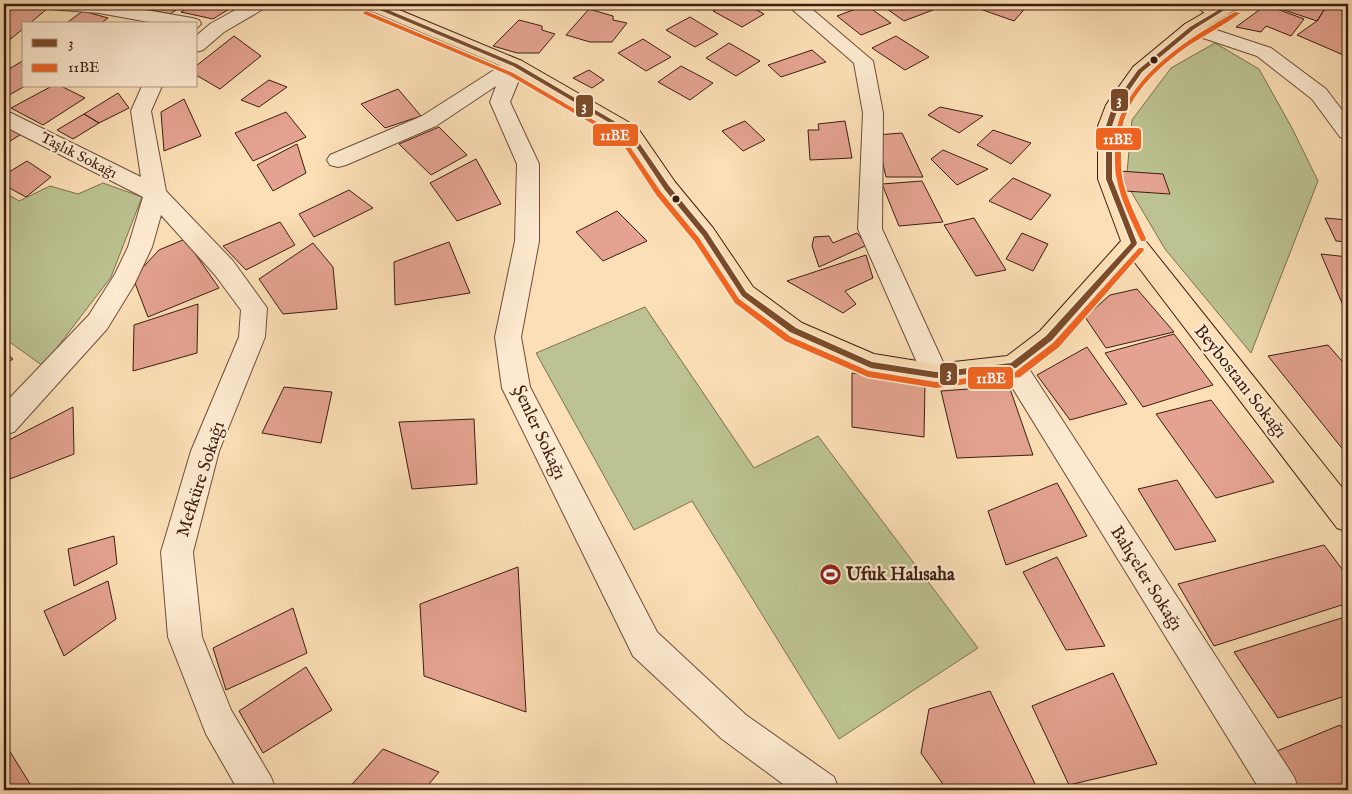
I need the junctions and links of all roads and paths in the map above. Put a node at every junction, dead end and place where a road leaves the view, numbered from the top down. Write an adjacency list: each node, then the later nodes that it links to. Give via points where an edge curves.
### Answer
1 (50, 4): 6 (street, via 99,6)
2 (259, 4): 8 (street)
3 (370, 4): 11 (main road)
4 (795, 4): 19 (street, via 863,61 873,113 870,229)
5 (1218, 6): 9 (main road, Beybostanı Sokağı)
6 (182, 22)
7 (198, 24): 8 (street)
8 (217, 28): 10 (street)
9 (1192, 28): 14 (street, via 1264,52 1319,94); 17 (main road, Beybostanı Sokağı, via 1140,71 1116,106 1109,126 1109,179)
10 (198, 44)
11 (515, 65): 15 (street, via 430,121); 19 (main road, via 629,132 667,188 705,234 744,294 786,325 871,365); 23 (street, Şenler Sokağı, via 500,102 528,164 527,241 508,337 516,388 646,644 734,727)
12 (151, 88): 16 (street, via 141,111)
13 (4, 118): 16 (street, Taşlık Sokağı)
14 (1348, 132)
15 (338, 160)
16 (155, 194): 20 (street, via 140,247 98,322); 22 (street, Mefküre Sokağı, via 224,268 254,308 252,337 205,452 177,552 185,637 218,722)
17 (1134, 244): 18 (main road, via 1049,338); 21 (main road, Beybostanı Sokağı)
18 (1013, 366): 19 (main road); 24 (street, Bahçeler Sokağı)
19 (936, 375)
20 (4, 422)
21 (1348, 518)
22 (258, 790)
23 (821, 790)
24 (1281, 790)

